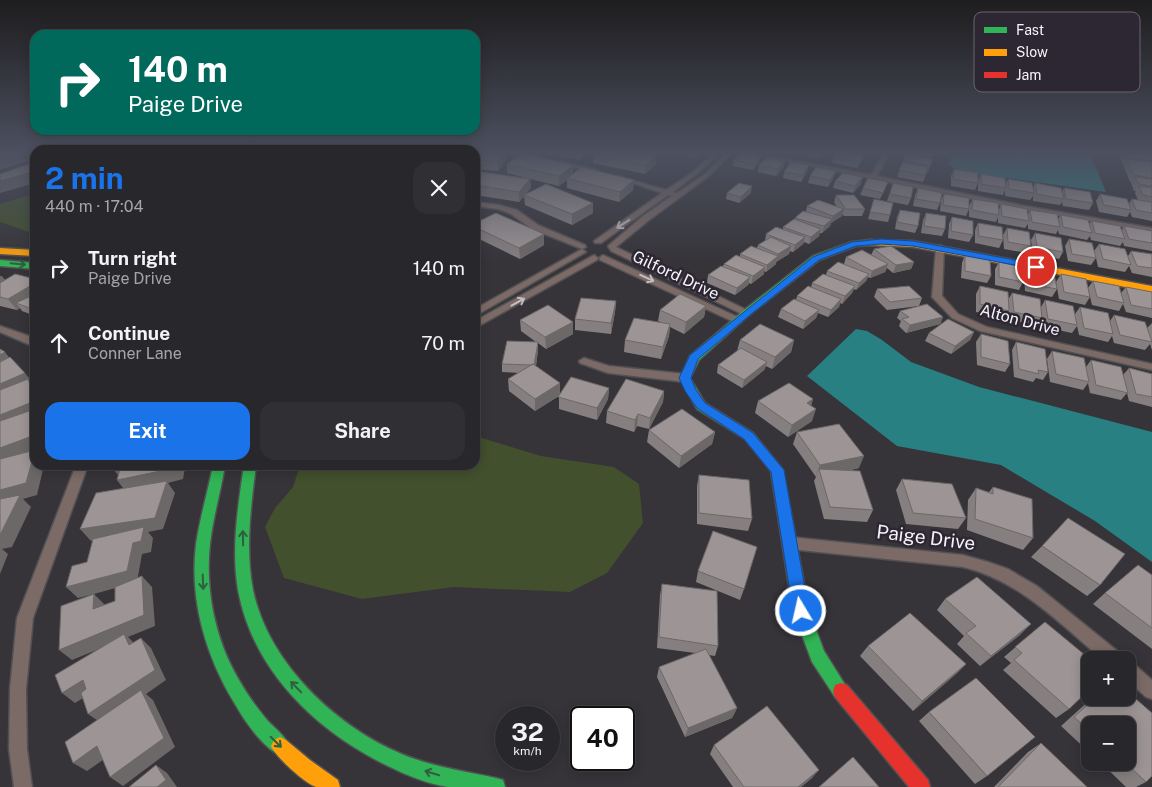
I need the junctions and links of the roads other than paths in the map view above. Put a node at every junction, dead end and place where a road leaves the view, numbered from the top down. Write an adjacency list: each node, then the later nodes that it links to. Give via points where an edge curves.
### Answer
1 (660, 190): 5 (street)
2 (671, 190): 5 (street)
3 (687, 190): 6 (street)
4 (936, 190): 8 (street)
5 (668, 192): 6 (street); 9 (street, one-way to 9)
6 (678, 196): 10 (street)
7 (480, 205): 9 (street, via 514,212 535,227)
8 (1152, 230)
9 (588, 246): 10 (street, Gilford Drive); 14 (street, Gilford Drive); 18 (street)
10 (613, 247): 14 (street, via 613,253); 21 (street, Gilford Drive)
11 (940, 248): 17 (street); 21 (street, via 881,242 834,250 816,258); 26 (street, Alton Drive, via 937,298 955,316 984,328)
12 (0, 251): 13 (street)
13 (30, 253)
14 (598, 258): 20 (street, one-way to 14); 21 (street, Gilford Drive, one-way to 21)
15 (0, 263): 16 (street, one-way to 16)
16 (30, 266)
17 (1152, 289)
18 (480, 310)
19 (480, 311): 20 (street)
20 (492, 316): 22 (street)
21 (742, 317): 27 (street, via 694,358)
22 (480, 322)
23 (0, 329): 24 (street)
24 (30, 340)
25 (584, 361): 27 (street, via 608,369)
26 (1152, 367)
27 (685, 378): 31 (street, via 701,406 749,436 777,470)
28 (80, 470): 35 (street, via 25,618 18,689 18,749)
29 (218, 470): 36 (street, one-way to 36, via 202,555 204,600 212,637 223,667 266,732 294,760)
30 (249, 470): 37 (street, one-way to 30, via 432,773 387,756 344,730 290,681 261,635 250,609 244,579 243,515)
31 (790, 543): 32 (street, Paige Drive, via 963,561 981,566 1030,590); 38 (street, via 801,611 818,656 847,700)
32 (1104, 651)
33 (1136, 677): 34 (street)
34 (1152, 691)
35 (23, 787)
36 (331, 787)
37 (496, 787)
38 (921, 787)

